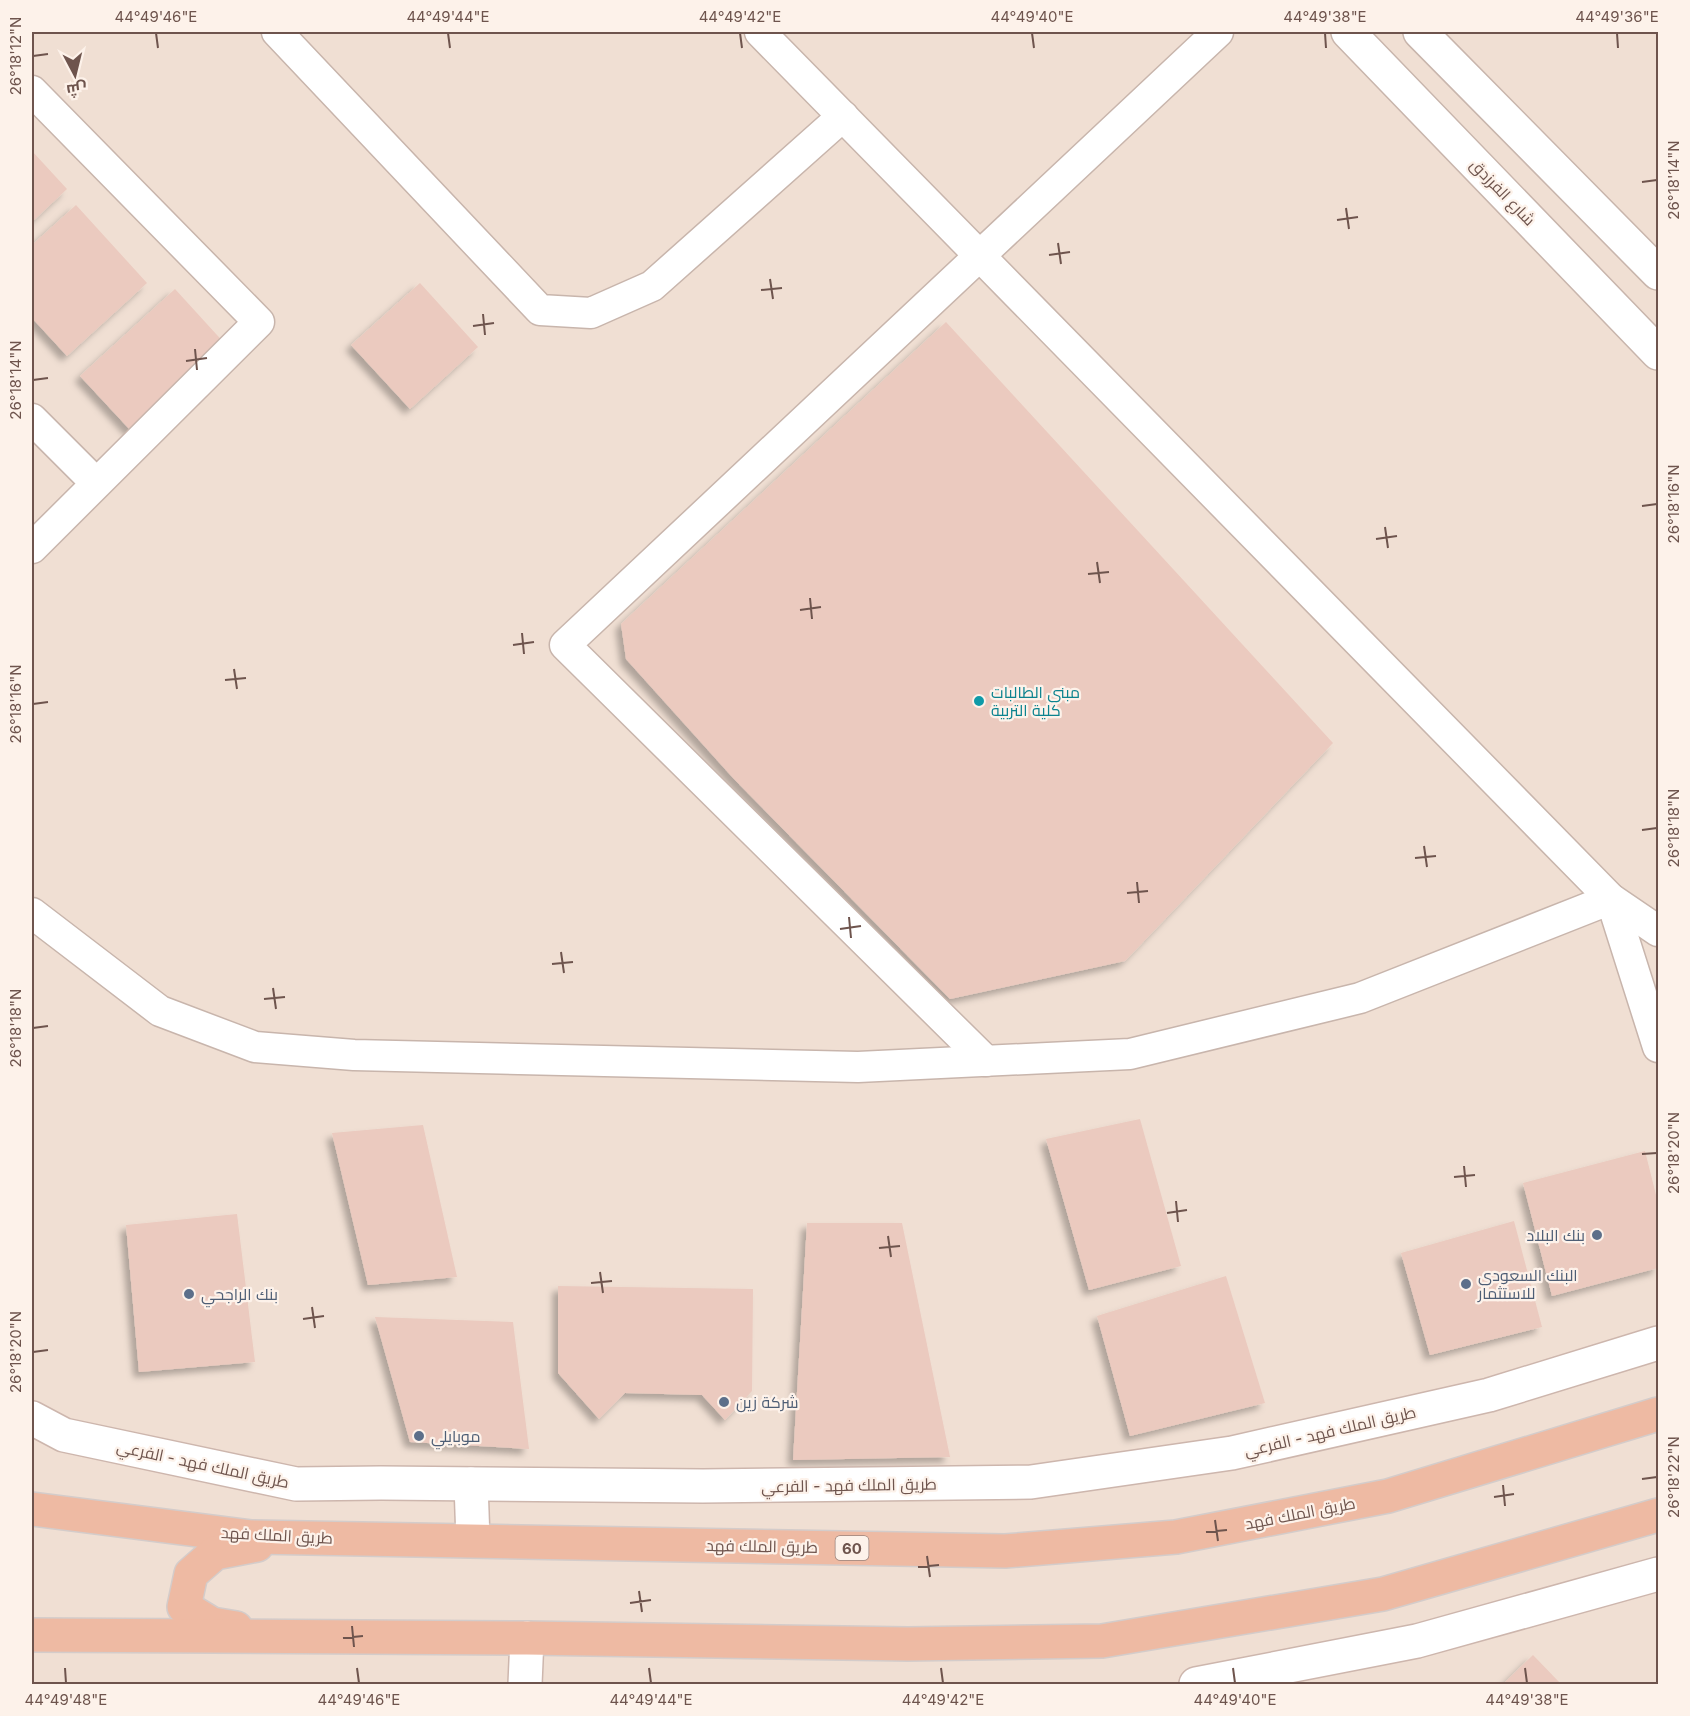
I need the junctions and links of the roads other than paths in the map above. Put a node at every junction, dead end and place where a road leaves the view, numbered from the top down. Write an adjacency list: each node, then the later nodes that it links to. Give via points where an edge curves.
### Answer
1 (278, 32): 7 (street, via 540,310 591,314 652,286)
2 (760, 32): 7 (street)
3 (1218, 32): 8 (street)
4 (1348, 32): 10 (main road, شارع الفرزدق)
5 (1420, 32): 9 (main road)
6 (32, 91): 12 (street, via 259,322)
7 (843, 116): 8 (street)
8 (980, 255): 14 (street); 18 (street, via 565,645)
9 (1659, 273)
10 (1659, 353)
11 (32, 419): 12 (street)
12 (96, 483): 13 (street)
13 (32, 548)
14 (1611, 899): 16 (street); 17 (street); 18 (street, via 1360,998 1130,1054)
15 (32, 913): 18 (street, via 160,1011 255,1047 354,1055 858,1067)
16 (1655, 923)
17 (1659, 1047)
18 (986, 1061)
19 (1659, 1343): 22 (main road, طريق الملك فهد - الفرعي, via 1489,1395 1232,1453 1031,1482)
20 (1659, 1414): 26 (highway, طريق الملك فهد / 60, via 1388,1496 1176,1538 1005,1551)
21 (32, 1418): 22 (main road, طريق الملك فهد - الفرعي, via 64,1435 296,1484)
22 (471, 1484): 26 (main road)
23 (32, 1509): 25 (highway, طريق الملك فهد / 60, via 252,1537)
24 (1659, 1515): 30 (highway, via 1383,1594 1102,1641 908,1644)
25 (297, 1537): 26 (highway, طريق الملك فهد / 60); 29 (highway, via 215,1553 191,1574 184,1607 212,1624)
26 (473, 1540)
27 (1659, 1574): 31 (main road)
28 (32, 1635): 29 (highway)
29 (285, 1638): 30 (highway)
30 (527, 1638): 32 (main road)
31 (1278, 1677): 33 (main road)
32 (525, 1684)
33 (1196, 1684)

